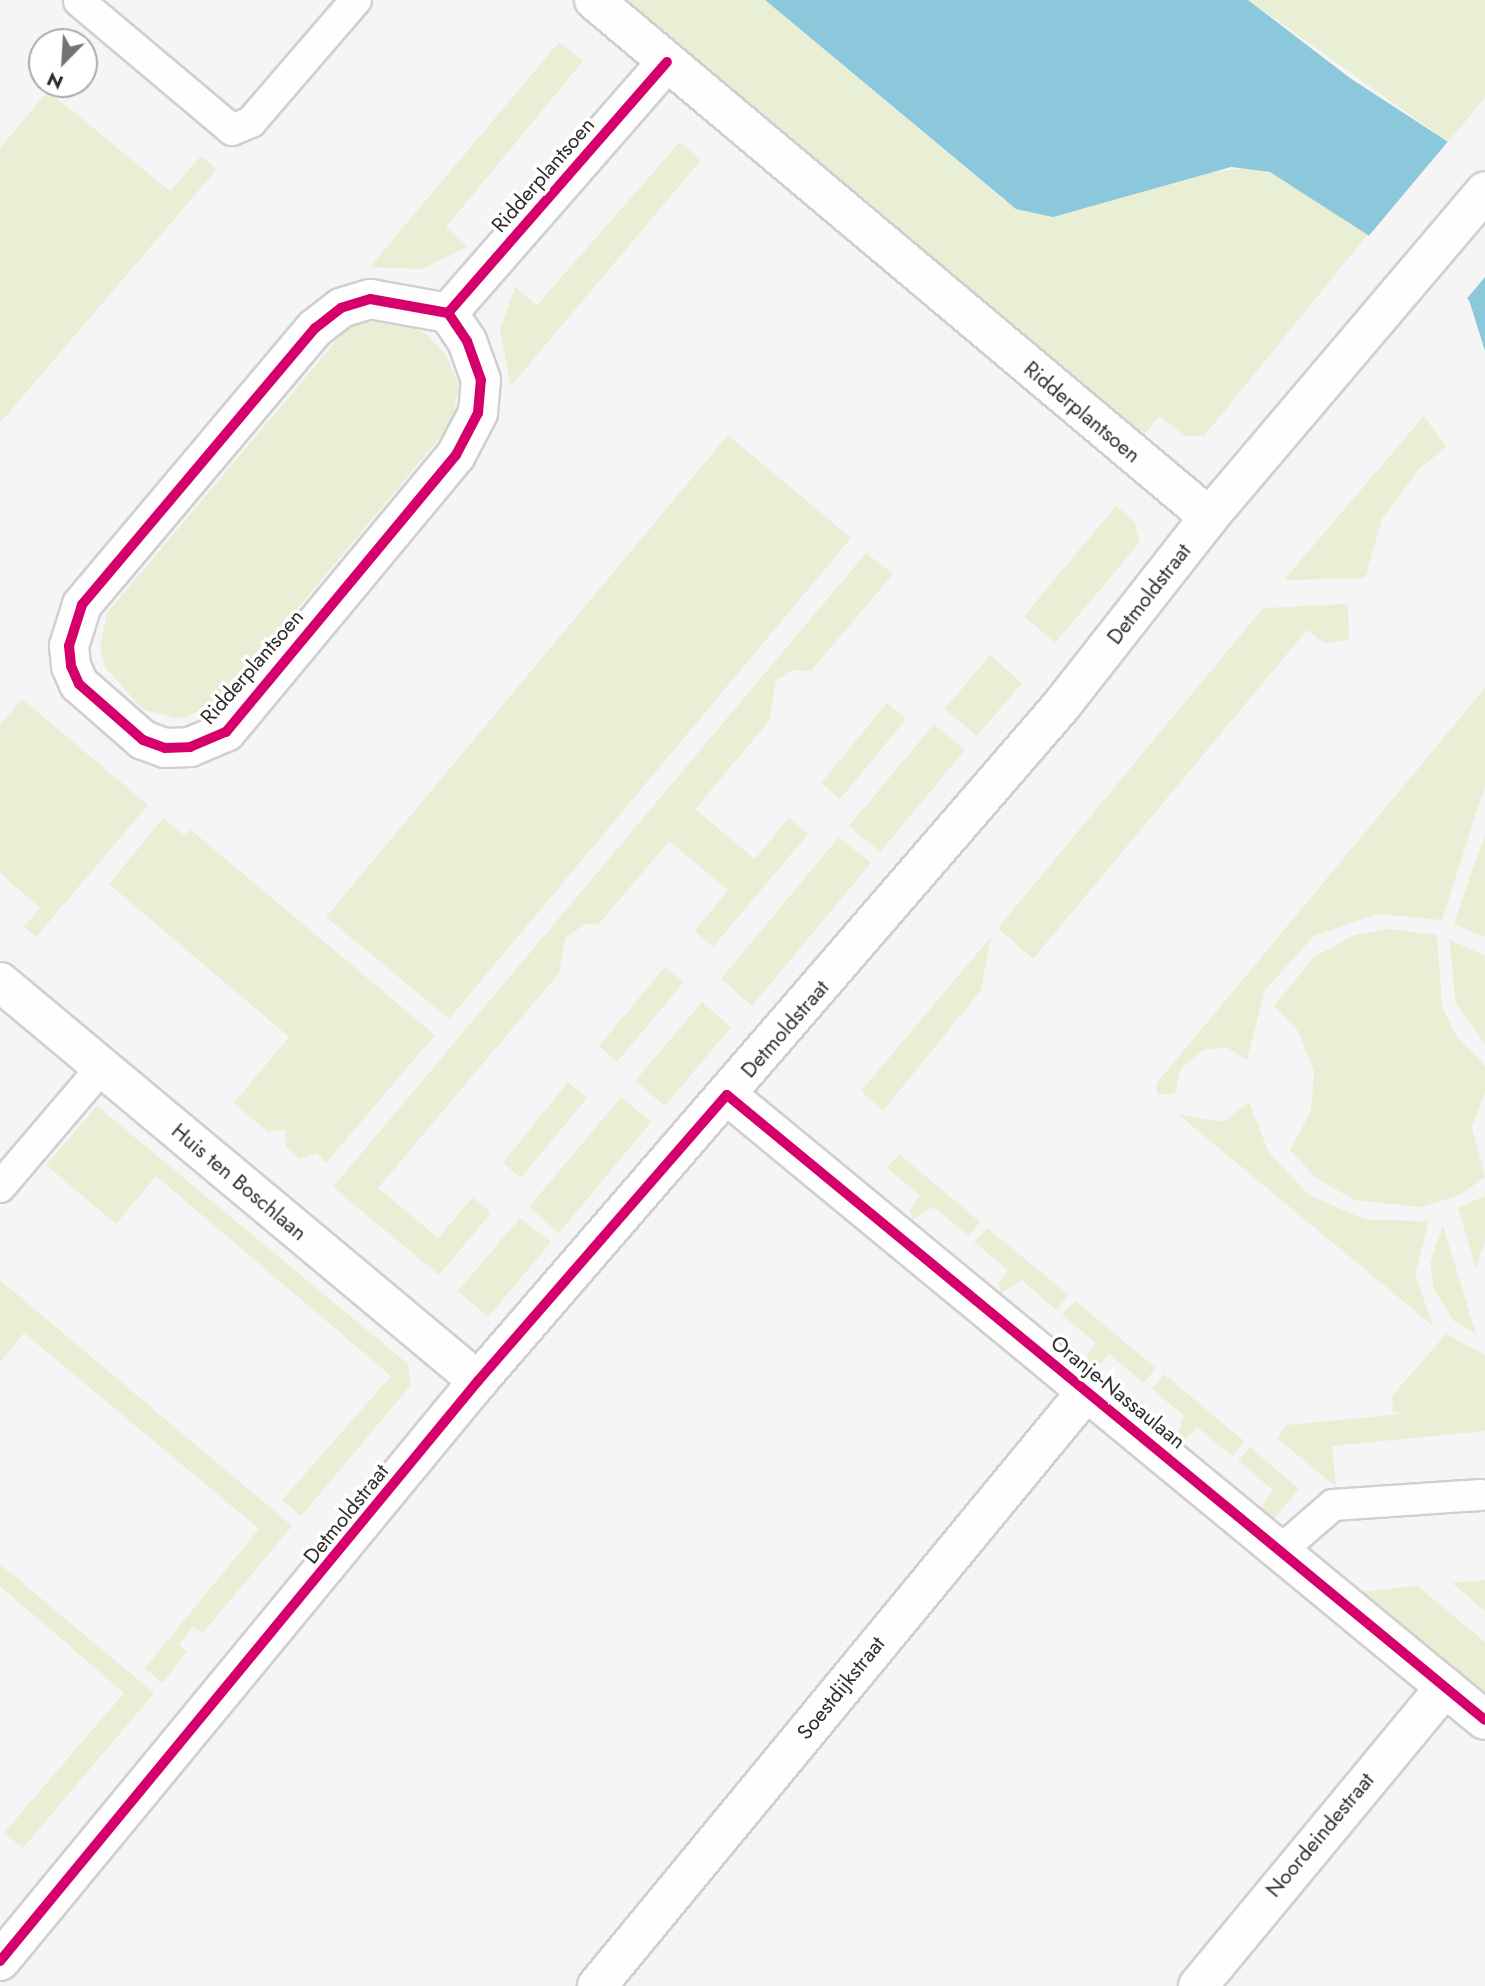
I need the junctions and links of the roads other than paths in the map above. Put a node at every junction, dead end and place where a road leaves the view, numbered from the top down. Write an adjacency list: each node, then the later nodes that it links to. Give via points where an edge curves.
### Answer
1 (356, 0): 3 (lane, via 251,122 232,130)
2 (594, 0): 4 (street, Ridderplantsoen)
3 (79, 1)
4 (667, 62): 6 (street, Ridderplantsoen); 7 (street, Ridderplantsoen)
5 (1485, 191): 7 (street, Detmoldstraat, via 1388,312)
6 (448, 313): 6 (street, Ridderplantsoen, via 370,299 341,308 315,328 82,605 73,624 71,666 79,684 143,740 165,748 190,747 226,732 468,438 481,380 467,341)
7 (1209, 517): 10 (street, Detmoldstraat, via 1061,706)
8 (0, 982): 9 (street, Huis ten Boschlaan)
9 (102, 1067): 11 (lane); 12 (street, Huis ten Boschlaan)
10 (727, 1095): 12 (street, Detmoldstraat); 13 (street, Oranje-Nassaulaan)
11 (0, 1186)
12 (478, 1381): 18 (street, Detmoldstraat)
13 (1087, 1391): 15 (street, Oranje-Nassaulaan); 19 (street, Soestdijkstraat)
14 (1481, 1495): 15 (lane, via 1333,1505)
15 (1280, 1551): 16 (street, Oranje-Nassaulaan)
16 (1446, 1687): 17 (street, Oranje-Nassaulaan); 20 (street, Noordeindestraat)
17 (1485, 1720)
18 (2, 1953)
19 (597, 1986)
20 (1198, 1986)

